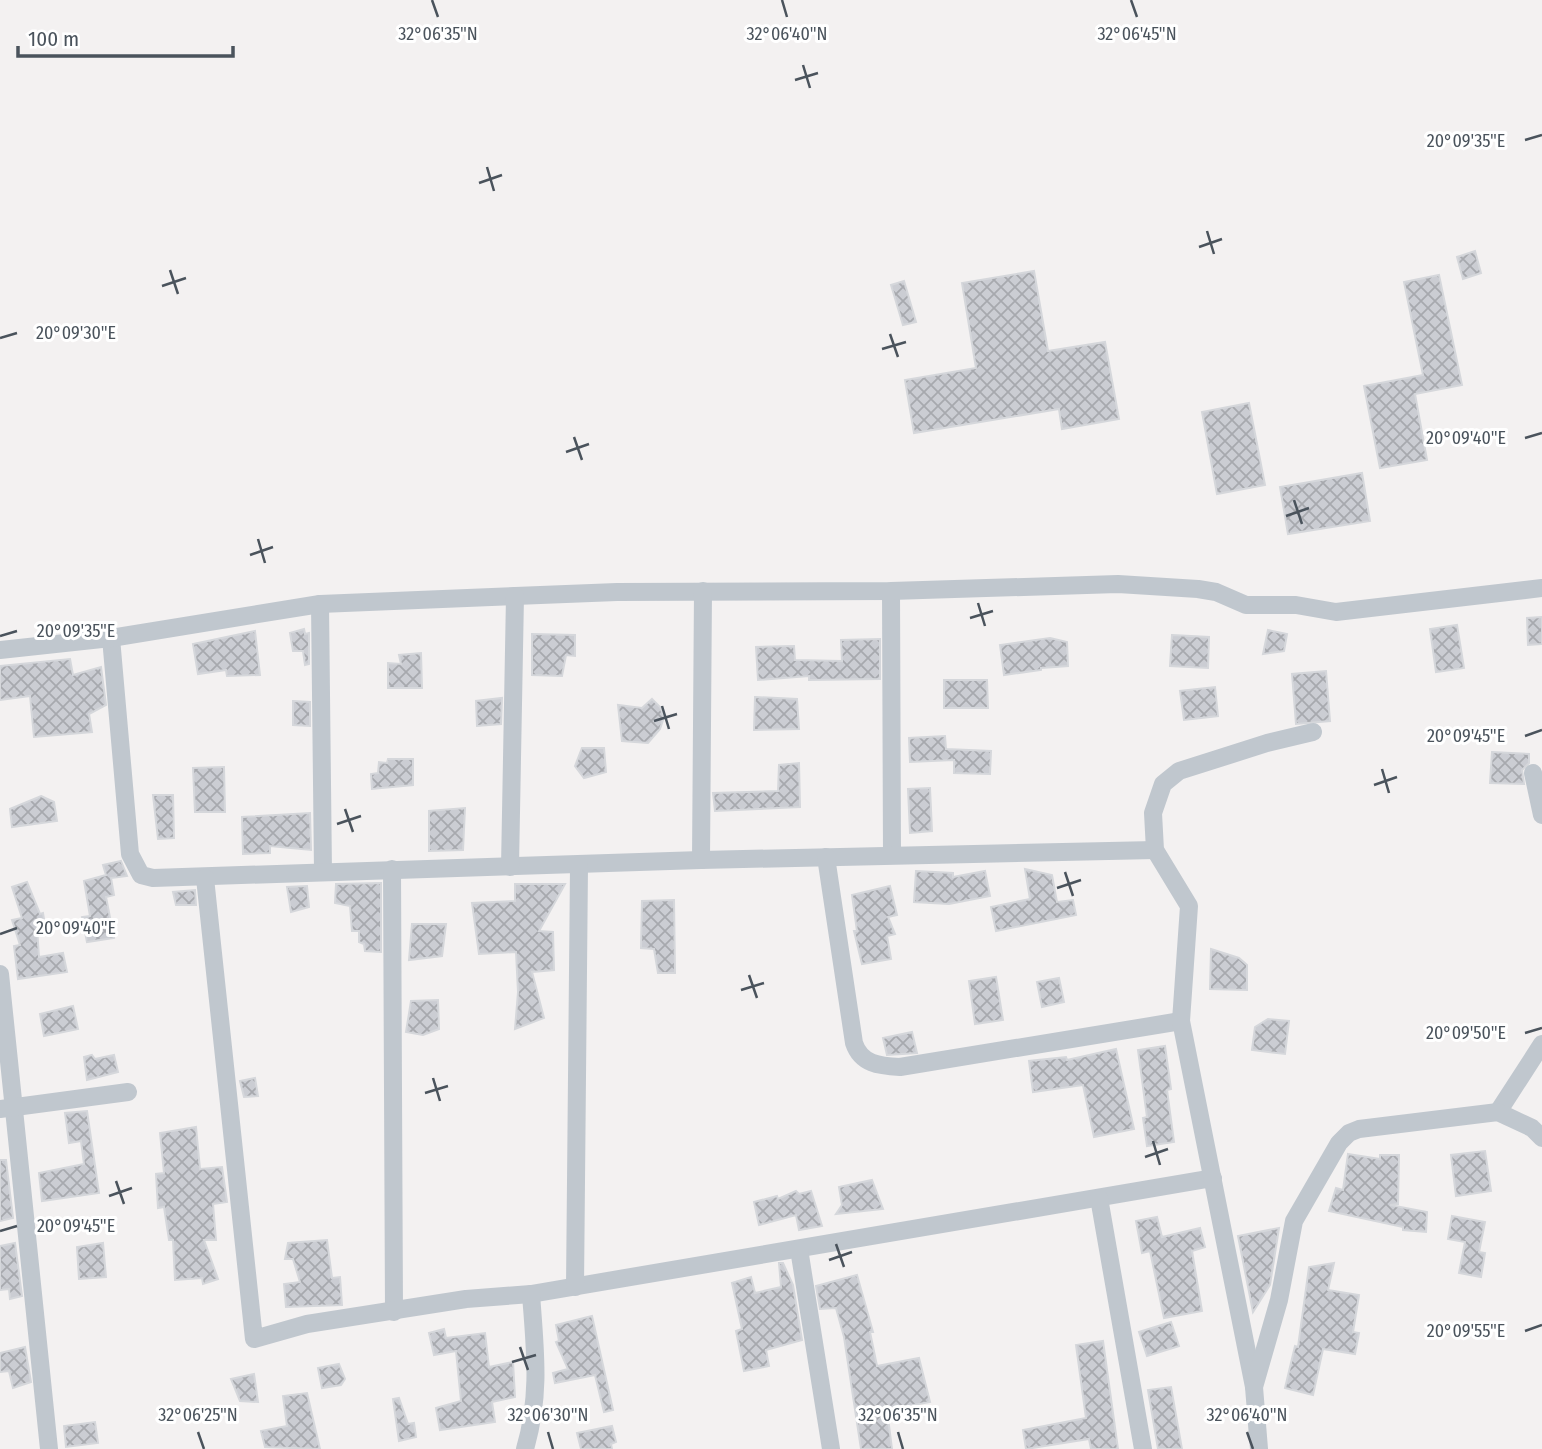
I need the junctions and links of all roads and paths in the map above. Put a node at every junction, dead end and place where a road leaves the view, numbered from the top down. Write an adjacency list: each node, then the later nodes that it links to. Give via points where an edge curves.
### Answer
1 (1542, 588): 3 (street, via 1336,612 1296,604 1246,605 1198,589 1118,584)
2 (703, 591): 3 (street); 4 (street); 14 (street)
3 (891, 591): 12 (street)
4 (515, 596): 5 (street); 16 (street)
5 (320, 604): 6 (street); 18 (street)
6 (111, 638): 7 (street); 19 (street, via 134,865 141,875 153,878)
7 (0, 650)
8 (1313, 732): 11 (street, via 1179,771 1163,784 1155,801)
9 (1533, 774): 10 (street)
10 (1542, 815)
11 (1155, 850): 12 (street); 21 (street, via 1189,906)
12 (892, 855): 13 (street)
13 (826, 858): 14 (street); 21 (street, via 854,1042 866,1062 900,1067)
14 (701, 860): 15 (street)
15 (579, 866): 16 (street); 30 (street)
16 (510, 867): 17 (street)
17 (392, 869): 18 (street); 32 (street)
18 (323, 872): 19 (street)
19 (205, 878): 32 (street, via 254,1339 307,1324)
20 (0, 974): 24 (street)
21 (1181, 1021): 27 (street)
22 (1542, 1044): 25 (street)
23 (128, 1092): 24 (street)
24 (7, 1108): 34 (street)
25 (1498, 1112): 26 (street, via 1532,1128); 33 (street, via 1359,1129 1339,1143 1294,1221 1279,1300)
26 (1542, 1138)
27 (1213, 1178): 28 (street); 33 (street)
28 (1099, 1198): 29 (street); 37 (street)
29 (799, 1249): 30 (street); 36 (street)
30 (575, 1287): 31 (street)
31 (531, 1294): 32 (street, via 466,1299); 35 (street, via 538,1383)
32 (394, 1312)
33 (1254, 1387): 38 (street)
34 (49, 1449)
35 (525, 1449)
36 (831, 1449)
37 (1143, 1449)
38 (1259, 1449)

